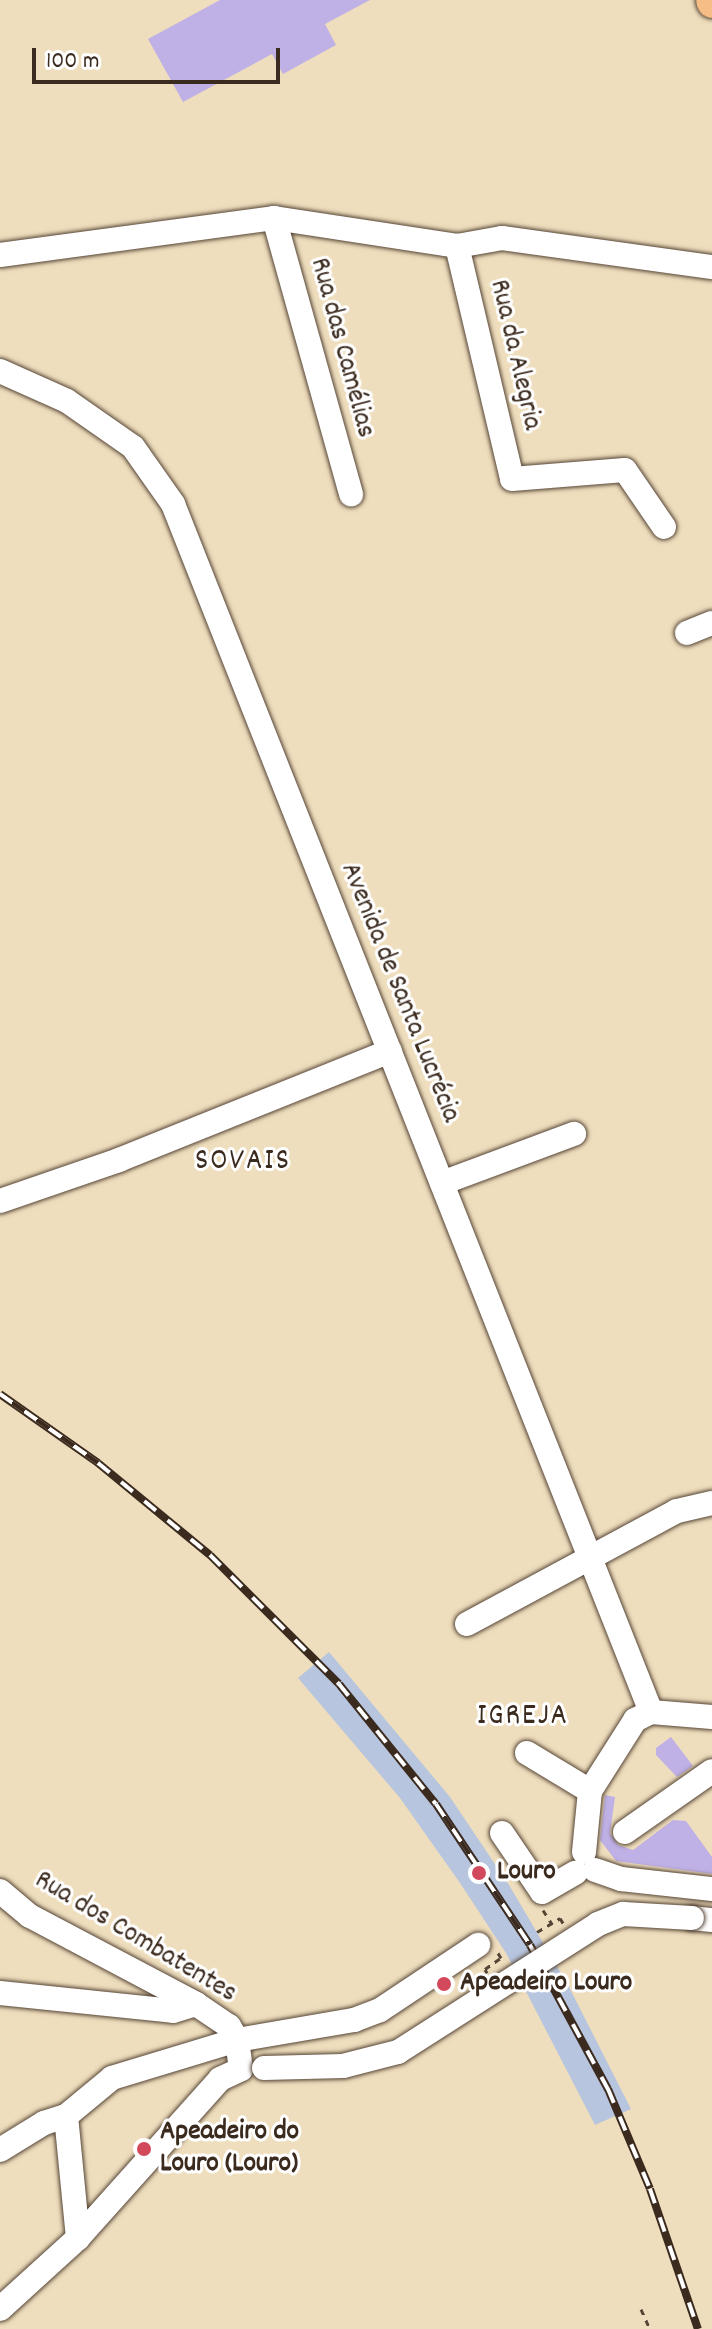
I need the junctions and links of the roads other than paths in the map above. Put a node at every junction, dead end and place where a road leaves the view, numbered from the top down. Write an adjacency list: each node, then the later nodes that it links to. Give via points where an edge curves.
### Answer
1 (274, 218): 2 (street); 3 (street); 6 (street, Rua das Camélias)
2 (457, 246): 4 (street, via 502,238); 7 (street, Rua da Alegria, via 512,479 625,470)
3 (0, 255)
4 (712, 267)
5 (0, 371): 10 (street, Avenida de Santa Lucrécia, via 67,401 133,447 173,504)
6 (351, 494)
7 (664, 527)
8 (712, 623): 9 (street)
9 (687, 633)
10 (390, 1051): 12 (street, Avenida de Santa Lucrécia); 13 (street, via 119,1160)
11 (574, 1134): 12 (street)
12 (442, 1183): 15 (street, Avenida de Santa Lucrécia)
13 (0, 1201)
14 (712, 1503): 15 (street, via 677,1511)
15 (593, 1559): 16 (street); 17 (street, Avenida de Santa Lucrécia)
16 (467, 1624)
17 (651, 1712): 18 (street); 21 (street, via 625,1732)
18 (712, 1717)
19 (527, 1753): 21 (street)
20 (712, 1771): 22 (street)
21 (590, 1791): 24 (street)
22 (625, 1832)
23 (502, 1833): 24 (street, via 542,1892)
24 (585, 1865): 25 (street, via 621,1879)
25 (712, 1889)
26 (0, 1891): 30 (street, Rua dos Combatentes, via 30,1916)
27 (702, 1919): 32 (street, bridge, via 623,1914 598,1924 398,2052 343,2066)
28 (470, 1950): 31 (street, via 396,2001 354,2020)
29 (0, 1993): 30 (street, via 173,2011)
30 (196, 2004): 31 (street, Rua dos Combatentes, via 229,2026)
31 (237, 2040): 32 (street); 33 (street, via 112,2078)
32 (253, 2069): 35 (street, via 220,2079)
33 (66, 2116): 34 (street); 35 (street)
34 (0, 2150)
35 (78, 2238): 36 (street)
36 (0, 2309)

